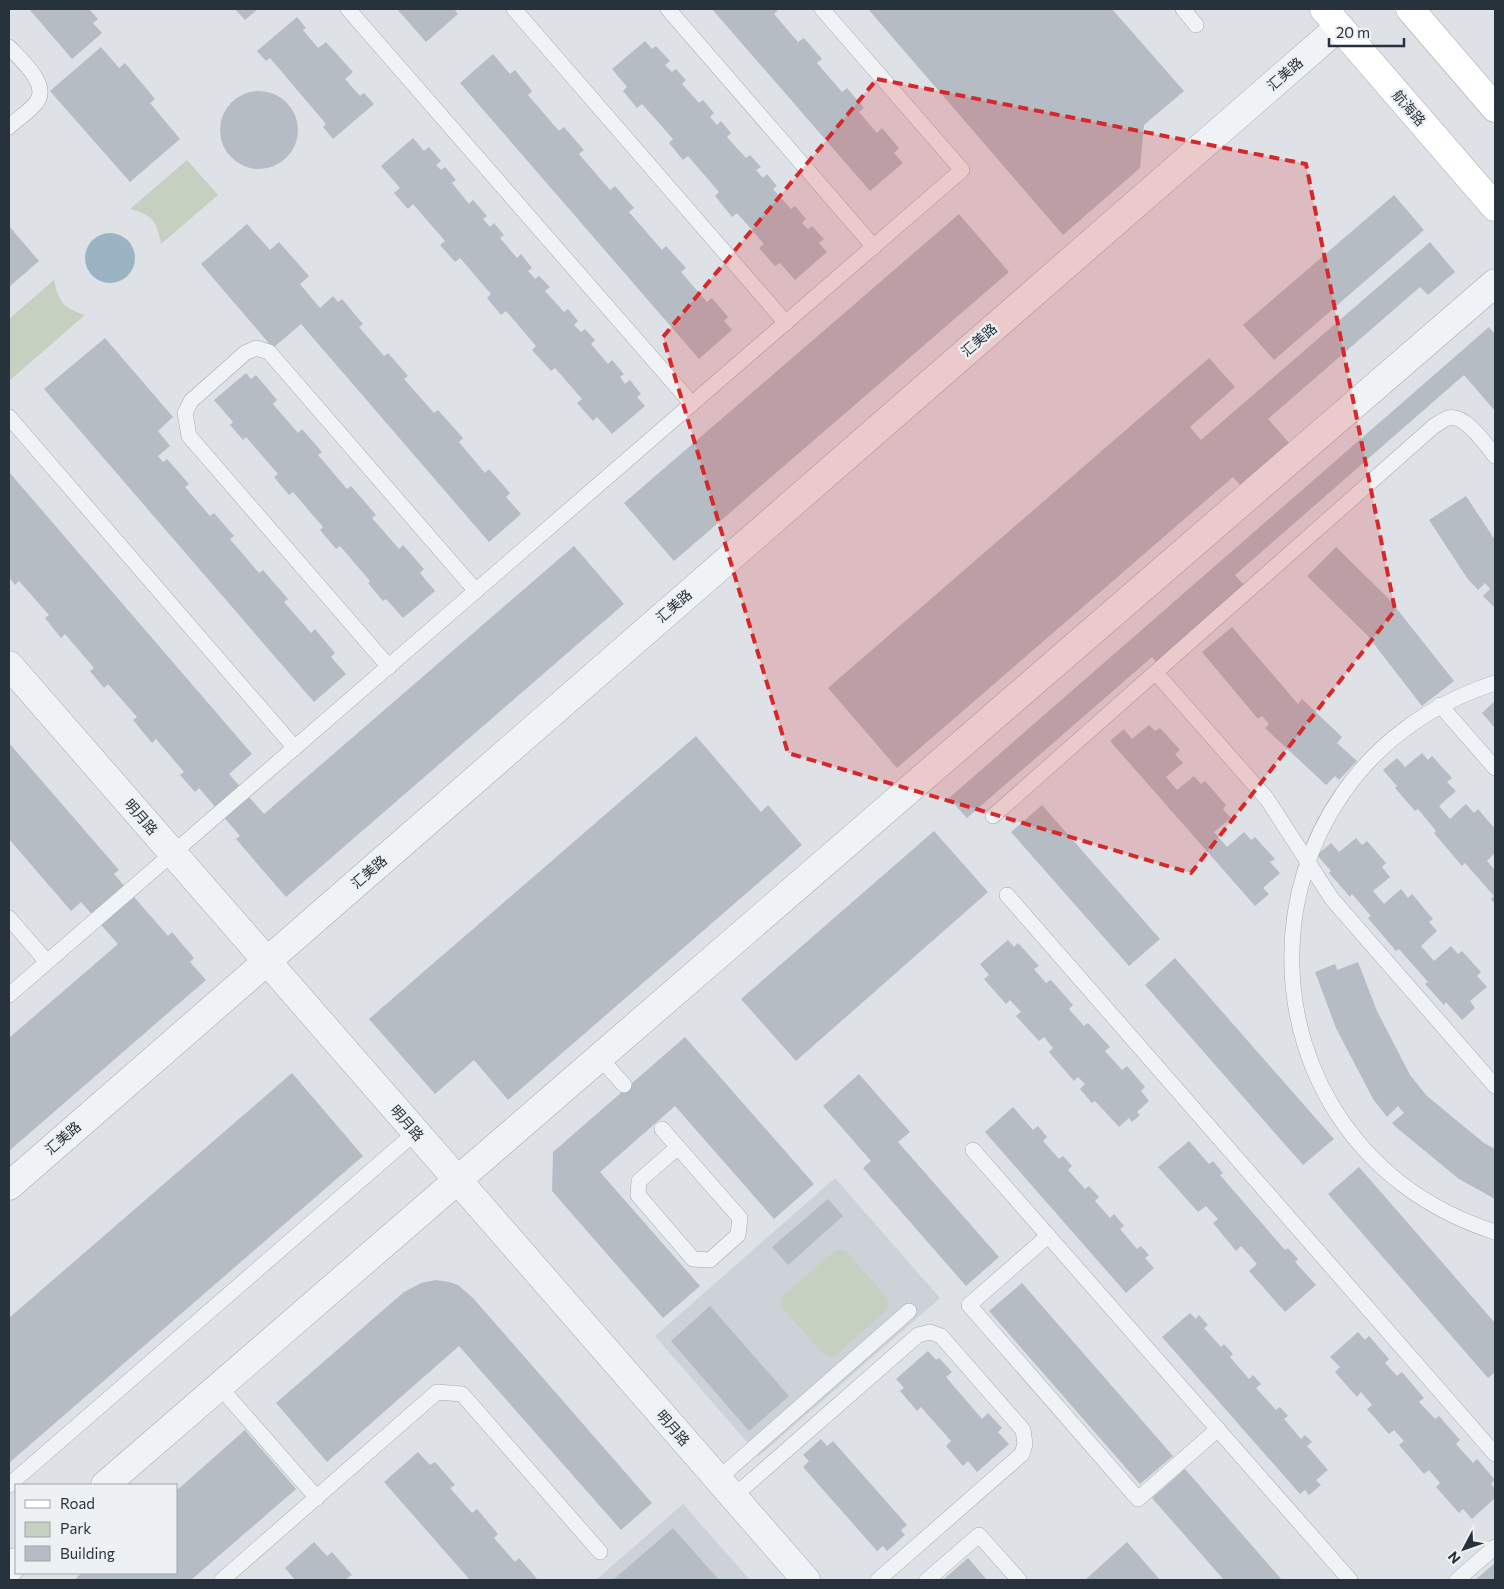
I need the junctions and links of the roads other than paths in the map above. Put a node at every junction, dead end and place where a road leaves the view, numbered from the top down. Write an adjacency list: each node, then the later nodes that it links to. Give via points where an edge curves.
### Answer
1 (348, 9): 16 (lane)
2 (514, 9): 15 (lane)
3 (668, 9): 13 (lane)
4 (822, 9): 13 (lane, via 962,170)
5 (1183, 9): 8 (lane)
6 (1410, 9): 10 (main road)
7 (1331, 18): 12 (main road, 航海路); 32 (street, 汇美路)
8 (1196, 25)
9 (9, 46): 11 (lane, via 38,80 40,96)
10 (1495, 108)
11 (9, 127)
12 (1495, 207)
13 (874, 247): 15 (lane)
14 (1495, 283): 35 (street)
15 (786, 323): 16 (lane)
16 (692, 404): 19 (lane)
17 (9, 417): 25 (lane)
18 (1495, 456): 22 (lane, via 1467,423 1458,418 1448,418 1434,426)
19 (476, 591): 21 (lane); 21 (lane, via 269,352 256,348 245,353 191,401 185,413 189,436)
20 (9, 665): 28 (street, 明月路)
21 (388, 667): 25 (lane)
22 (1156, 673): 27 (lane); 29 (lane, via 1267,799)
23 (1495, 683): 24 (lane)
24 (1440, 705): 26 (lane); 29 (lane, via 1393,737 1371,758 1333,806)
25 (295, 748): 28 (lane)
26 (1495, 768)
27 (993, 816)
28 (173, 853): 32 (street, 明月路); 33 (lane)
29 (1307, 862): 37 (lane, via 1332,899); 44 (lane, via 1293,924 1293,990 1308,1054 1322,1085 1338,1114 1380,1165 1433,1205)
30 (1007, 896): 49 (lane)
31 (9, 918): 33 (lane)
32 (266, 961): 39 (street, 明月路); 43 (street, 汇美路)
33 (47, 962): 34 (lane)
34 (9, 995)
35 (600, 1058): 36 (lane); 42 (street)
36 (624, 1085)
37 (1495, 1086)
38 (662, 1129): 40 (lane)
39 (416, 1132): 42 (street, 明月路); 51 (lane)
40 (678, 1147): 40 (lane, via 740,1218 738,1235 710,1260 693,1258 638,1195 639,1181)
41 (973, 1150): 45 (lane)
42 (458, 1181): 47 (street); 52 (street, 明月路)
43 (9, 1186)
44 (1495, 1232)
45 (1048, 1236): 48 (lane); 48 (lane, via 969,1305 1138,1499)
46 (909, 1311): 52 (lane)
47 (220, 1386): 50 (street); 53 (lane)
48 (1218, 1429): 61 (lane)
49 (1495, 1454)
50 (106, 1484)
51 (9, 1485)
52 (725, 1488): 57 (street, 明月路); 58 (lane, via 918,1335 930,1332 941,1336 1023,1430 1025,1444 1022,1454)
53 (317, 1498): 55 (lane, via 438,1392 462,1394); 56 (lane)
54 (1495, 1547): 62 (lane)
55 (600, 1552)
56 (222, 1580)
57 (806, 1580)
58 (878, 1580)
59 (926, 1580): 60 (lane, via 979,1535)
60 (1019, 1580)
61 (1350, 1580)
62 (1457, 1580)

